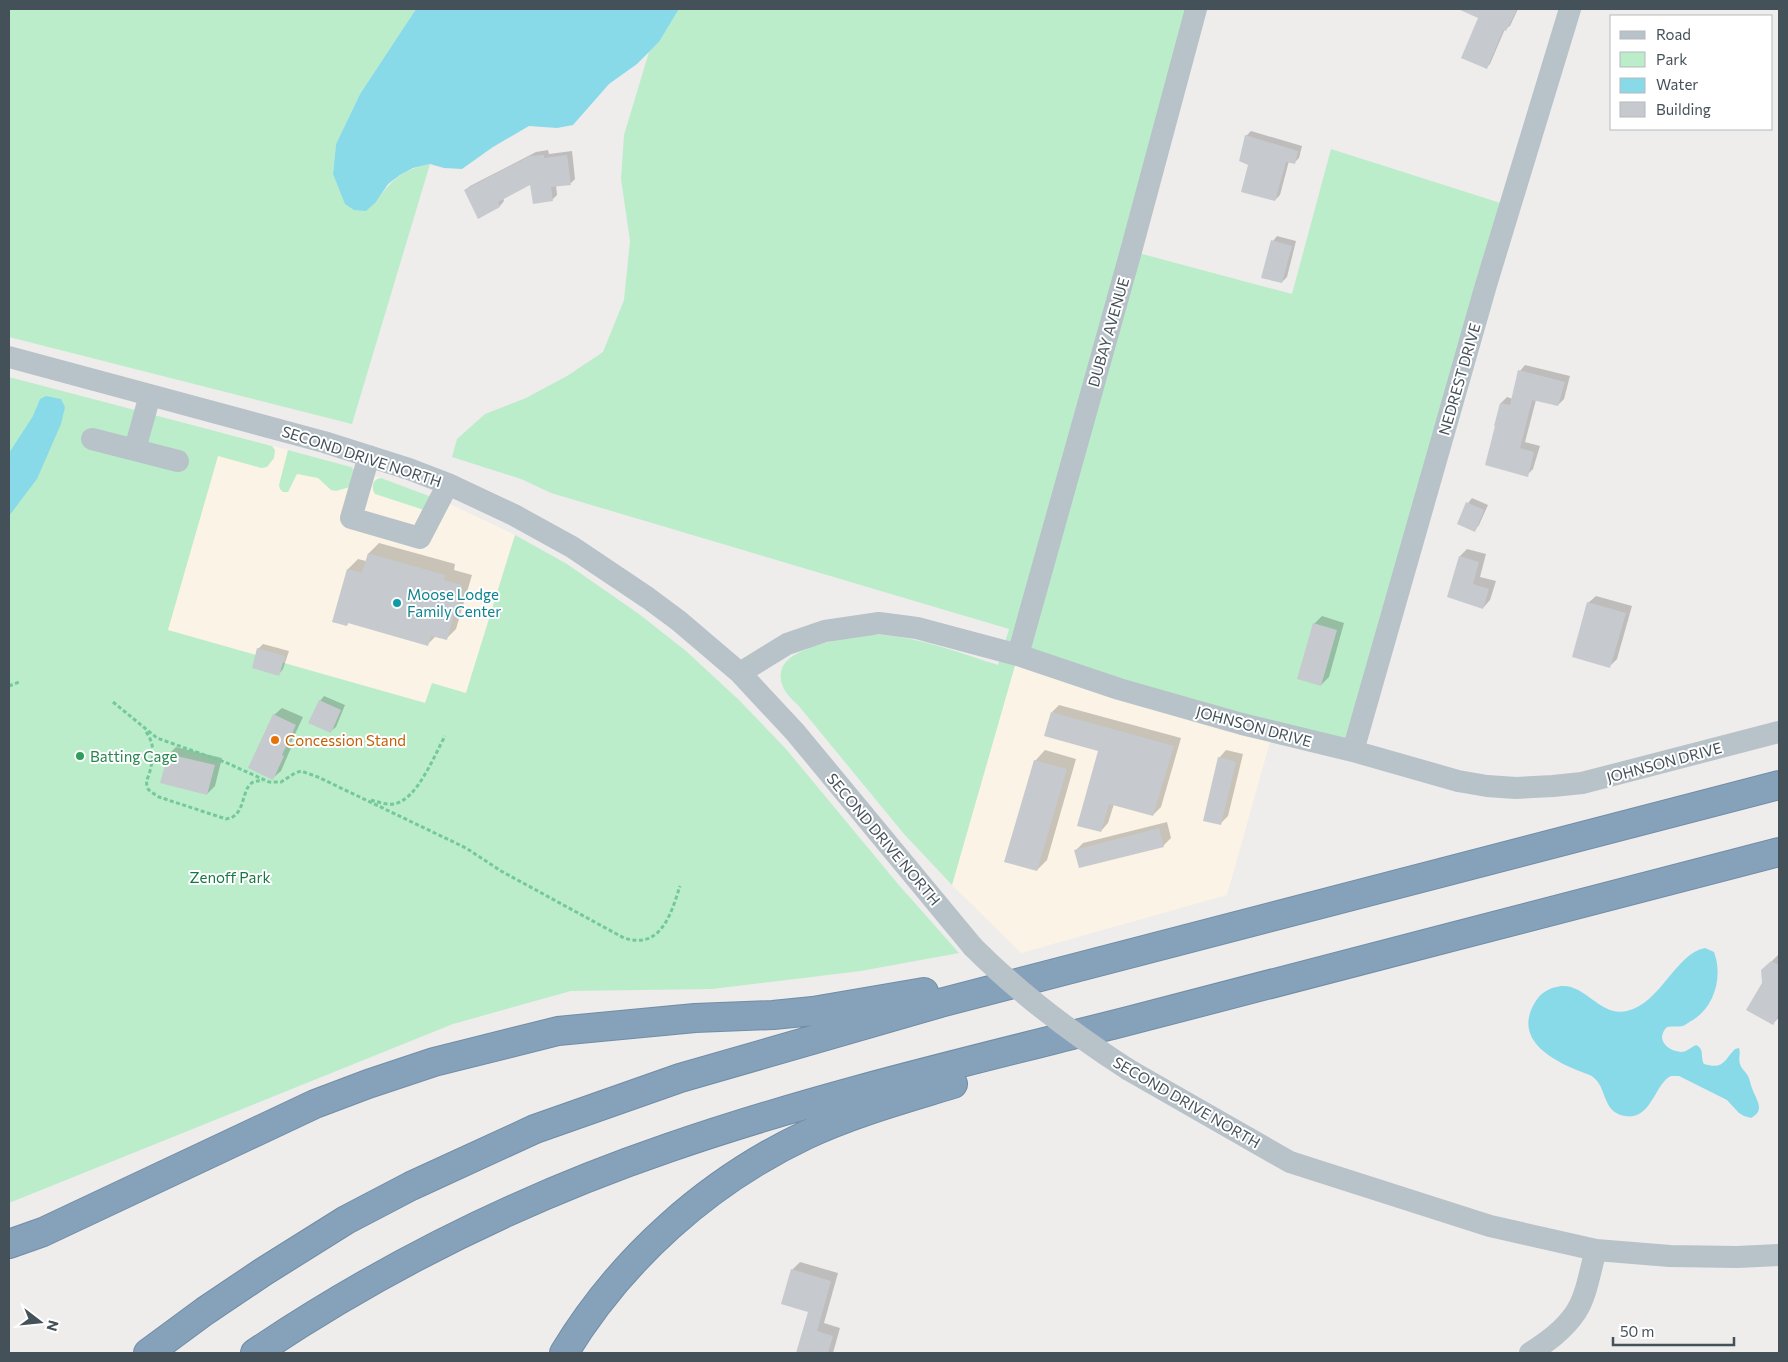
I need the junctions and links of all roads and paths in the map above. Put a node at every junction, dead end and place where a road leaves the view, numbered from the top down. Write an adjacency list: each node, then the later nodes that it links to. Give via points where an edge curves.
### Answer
1 (1196, 9): 10 (street, DUBAY AVENUE)
2 (1570, 9): 18 (street, NEDREST DRIVE, via 1486,285)
3 (9, 357): 4 (street, SECOND DRIVE NORTH)
4 (150, 396): 6 (street); 7 (street, SECOND DRIVE NORTH)
5 (92, 439): 6 (street)
6 (135, 449): 8 (street)
7 (368, 456): 9 (street, SECOND DRIVE NORTH); 9 (street, via 351,518 420,538)
8 (178, 461)
9 (448, 484): 11 (street, SECOND DRIVE NORTH, via 514,515 614,574 679,621)
10 (1018, 655): 11 (street, JOHNSON DRIVE, via 918,628 879,624 825,631 787,644); 18 (street, JOHNSON DRIVE, via 1242,724)
11 (740, 673): 27 (street, SECOND DRIVE NORTH, bridge, via 795,732 973,947 1000,974 1098,1050 1290,1162 1490,1226)
12 (19, 682): 13 (path)
13 (9, 686)
14 (113, 702): 15 (path)
15 (141, 726): 19 (path, via 157,738); 19 (path, via 152,739 153,749 146,783 151,792 160,797 226,819 235,816 248,785)
16 (1779, 732): 18 (street, JOHNSON DRIVE, via 1600,779 1516,788 1458,780)
17 (445, 736): 21 (path, via 414,791 404,801 385,804)
18 (1353, 751)
19 (269, 782): 21 (path, via 281,782 301,771)
20 (1779, 785): 24 (highway)
21 (360, 797): 23 (path, via 466,848 501,871 634,941 654,937 663,926)
22 (1779, 852): 25 (highway)
23 (680, 886)
24 (1002, 988): 26 (highway, via 957,986 813,1011 608,1025 490,1047 384,1078 315,1104 43,1232); 29 (highway, via 680,1078 535,1130 411,1186 346,1220 214,1305)
25 (1086, 1032): 30 (highway, via 847,1094 669,1147 601,1172 521,1205 409,1260); 31 (highway, via 1050,1055 867,1111 807,1134 753,1163 700,1200 665,1230 590,1314)
26 (9, 1244)
27 (1596, 1250): 28 (street, SECOND DRIVE NORTH, via 1670,1256); 32 (street, via 1577,1311 1548,1342)
28 (1779, 1255)
29 (148, 1353)
30 (255, 1353)
31 (564, 1353)
32 (1530, 1353)

